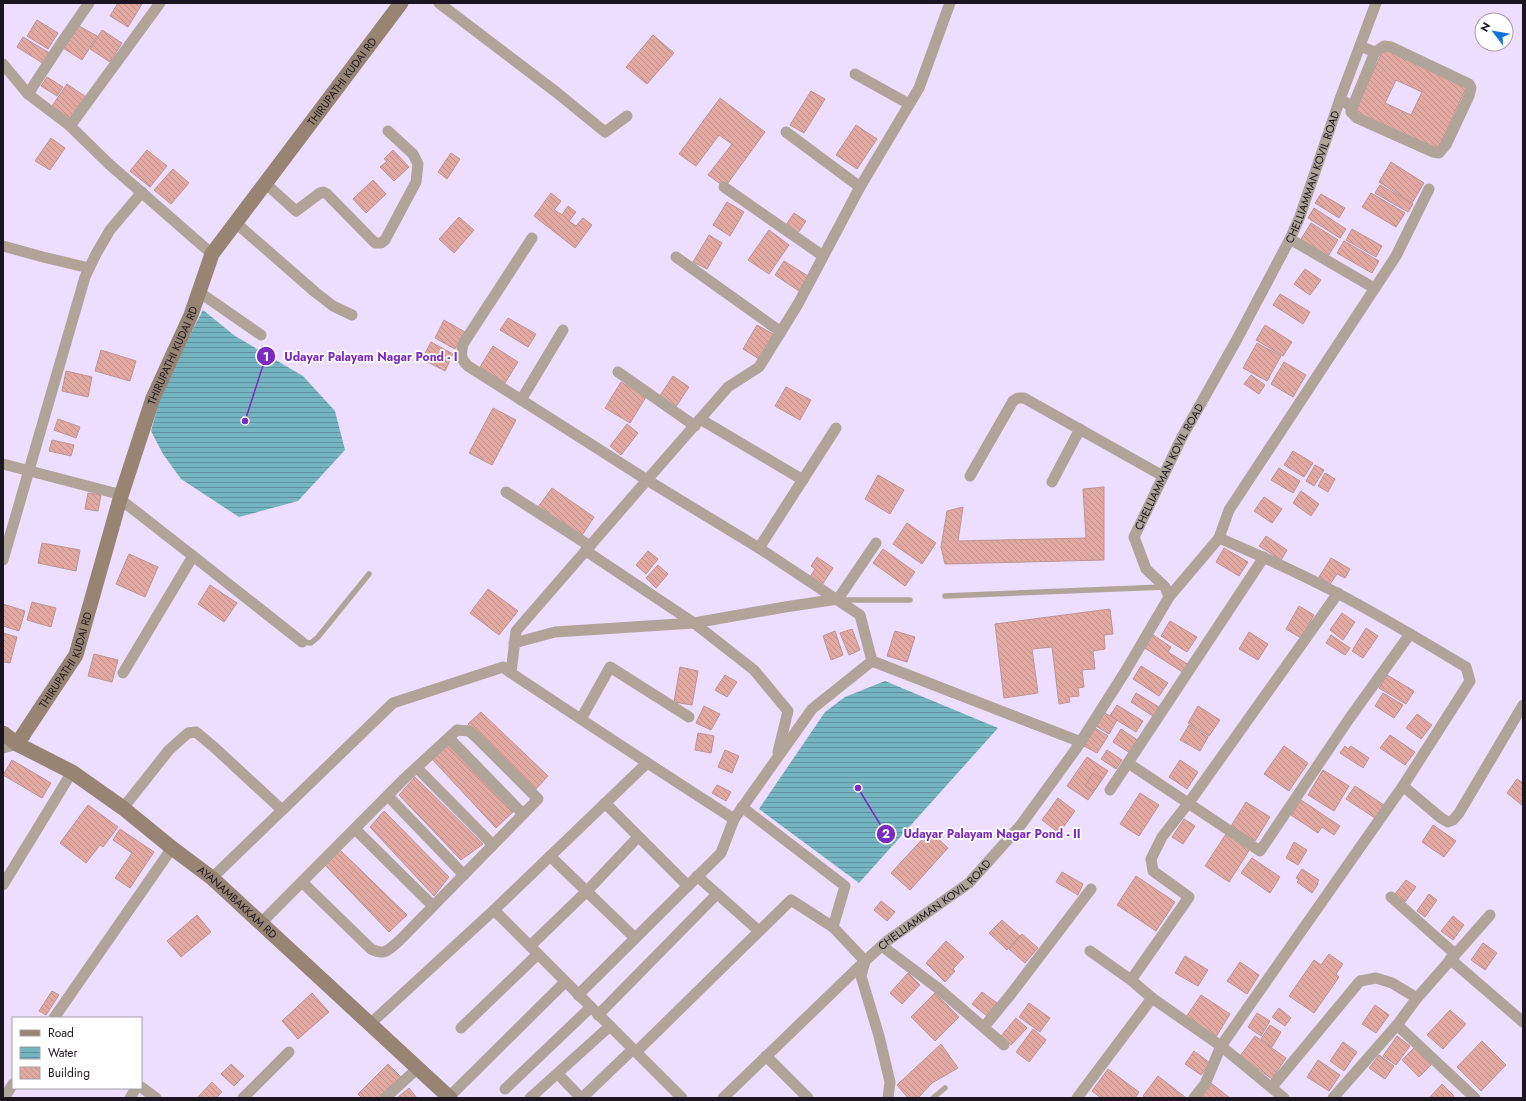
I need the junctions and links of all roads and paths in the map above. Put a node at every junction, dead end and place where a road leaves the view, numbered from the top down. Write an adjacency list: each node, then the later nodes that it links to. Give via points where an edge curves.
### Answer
1 (89, 3): 11 (street)
2 (160, 3): 16 (street)
3 (400, 3): 19 (street, THIRUPATHI KUDAI RD)
4 (439, 3): 15 (street, via 605,132)
5 (950, 3): 13 (street, via 919,88)
6 (1376, 3): 7 (street, CHELLIAMMAN KOVIL ROAD)
7 (1360, 46): 8 (street); 12 (street, CHELLIAMMAN KOVIL ROAD)
8 (1375, 52): 14 (street); 14 (street, via 1384,46 1391,47 1464,81 1471,88 1469,96 1446,145 1439,153 1357,118 1351,112)
9 (3, 64): 11 (street)
10 (855, 74): 13 (street)
11 (28, 94): 16 (street)
12 (1340, 99): 14 (street); 26 (street, CHELLIAMMAN KOVIL ROAD)
13 (909, 104): 21 (street)
14 (1352, 108)
15 (627, 116)
16 (70, 126): 23 (street, via 108,164)
17 (388, 131): 19 (street, via 413,154 418,164 416,182 381,244 375,243 327,194 320,193 296,211)
18 (786, 132): 21 (street)
19 (265, 183): 24 (street, THIRUPATHI KUDAI RD)
20 (724, 187): 29 (street)
21 (860, 187): 29 (street)
22 (1429, 190): 32 (street, via 1396,256)
23 (142, 192): 28 (street); 31 (street, via 110,230)
24 (236, 223): 28 (street, THIRUPATHI KUDAI RD); 34 (street, via 315,292 333,306)
25 (532, 238): 39 (street, via 463,344 461,354 468,366)
26 (1290, 239): 32 (street); 46 (street, CHELLIAMMAN KOVIL ROAD)
27 (3, 246): 31 (street)
28 (212, 254): 33 (street, THIRUPATHI KUDAI RD)
29 (823, 256): 36 (street)
30 (676, 257): 36 (street)
31 (89, 268): 44 (street)
32 (1374, 288): 52 (street, via 1229,510)
33 (199, 292): 37 (street); 51 (street, THIRUPATHI KUDAI RD, via 153,398)
34 (352, 315)
35 (563, 330): 39 (street)
36 (781, 332): 40 (street, via 759,367 728,387)
37 (261, 335)
38 (618, 372): 40 (street)
39 (521, 400): 47 (street)
40 (698, 422): 47 (street); 48 (street)
41 (836, 428): 48 (street)
42 (1080, 429): 45 (street, via 1024,398 1018,398 1013,401); 46 (street); 49 (street)
43 (3, 464): 44 (street)
44 (29, 472): 51 (street); 58 (street)
45 (970, 476)
46 (1163, 476): 60 (street, CHELLIAMMAN KOVIL ROAD, via 1134,537 1146,569)
47 (647, 480): 54 (street); 55 (street)
48 (803, 480): 55 (street)
49 (1052, 482)
50 (506, 492): 54 (street)
51 (121, 497): 56 (street); 78 (street, THIRUPATHI KUDAI RD, via 76,655)
52 (1220, 538): 57 (street); 60 (street)
53 (876, 542): 63 (street)
54 (588, 548): 65 (street); 68 (street, via 516,631)
55 (759, 548): 63 (street)
56 (193, 556): 67 (street); 70 (street)
57 (1264, 557): 61 (street); 81 (street)
58 (3, 560)
59 (369, 574): 67 (lane, via 318,637 311,643)
60 (1167, 592): 62 (lane); 77 (street, CHELLIAMMAN KOVIL ROAD, via 1125,672)
61 (1338, 594): 66 (street); 88 (street)
62 (945, 596)
63 (838, 600): 64 (lane); 65 (street); 69 (street, via 860,615)
64 (910, 600)
65 (694, 623): 68 (street, via 555,632); 79 (street, via 754,670 788,711)
66 (1410, 634): 84 (street, via 1466,667 1470,681); 88 (street, via 1260,850)
67 (302, 642)
68 (514, 643): 71 (street)
69 (872, 661): 77 (street); 79 (street, via 812,709)
70 (123, 673)
71 (511, 673): 74 (street); 91 (street, via 503,668 393,703)
72 (1523, 705): 84 (street, via 1453,820 1448,822 1441,818)
73 (689, 717): 74 (street, via 610,667)
74 (581, 719): 80 (street)
75 (3, 733): 78 (street, AYANAMBAKKAM RD)
76 (449, 738): 82 (street); 92 (street); 92 (street, via 457,730 469,731 538,799)
77 (1081, 742): 117 (street, CHELLIAMMAN KOVIL ROAD, via 1020,826 969,883)
78 (10, 746): 83 (street, AYANAMBAKKAM RD)
79 (777, 759): 90 (street)
80 (647, 763): 87 (street); 93 (street)
81 (1128, 763): 85 (street); 88 (street)
82 (417, 768): 86 (street); 96 (street)
83 (72, 772): 89 (street, AYANAMBAKKAM RD); 103 (street)
84 (1403, 786): 136 (street)
85 (1110, 790)
86 (388, 796): 94 (street); 99 (street)
87 (605, 803): 95 (street); 98 (street)
88 (1189, 803): 122 (street, via 1162,838 1151,859 1153,871 1189,897)
89 (123, 808): 91 (street, via 169,750 188,733 196,732); 97 (street, AYANAMBAKKAM RD)
90 (742, 808): 93 (street); 113 (street, via 845,886)
91 (282, 810): 101 (street)
92 (523, 814): 96 (street)
93 (734, 819): 100 (street, via 721,853)
94 (355, 829): 102 (street); 109 (street)
95 (638, 837): 104 (street); 106 (street)
96 (493, 845): 99 (street)
97 (172, 848): 101 (street, AYANAMBAKKAM RD); 128 (street)
98 (550, 856): 106 (street); 110 (street)
99 (464, 874): 109 (street)
100 (698, 876): 104 (street); 107 (street)
101 (212, 878): 112 (street, AYANAMBAKKAM RD)
102 (302, 882): 109 (street, via 371,949 380,953 386,952 399,941); 112 (street)
103 (3, 885)
104 (688, 886): 115 (street)
105 (1091, 889): 133 (street)
106 (587, 891): 115 (street); 116 (street)
107 (717, 894): 114 (street); 127 (street)
108 (1391, 897): 120 (street)
109 (433, 906)
110 (494, 910): 116 (street); 130 (street)
111 (1490, 915): 120 (street)
112 (261, 923): 130 (street, AYANAMBAKKAM RD)
113 (833, 927): 114 (street, via 791,900); 121 (street)
114 (759, 931): 137 (street)
115 (635, 938): 124 (street)
116 (530, 946): 119 (street)
117 (882, 946): 121 (street, CHELLIAMMAN KOVIL ROAD); 133 (street)
118 (1090, 951): 122 (street)
119 (538, 954): 123 (street); 134 (street)
120 (1453, 957): 126 (street); 129 (street)
121 (865, 961): 139 (street, CHELLIAMMAN KOVIL ROAD); 159 (street, via 861,976 890,1082)
122 (1131, 980): 125 (street)
123 (565, 982): 124 (street); 148 (street)
124 (578, 995): 127 (street)
125 (1152, 998): 136 (street); 161 (street)
126 (1417, 998): 131 (street); 143 (street, via 1392,983 1376,978 1360,981)
127 (595, 1011): 132 (street); 147 (street)
128 (55, 1017)
129 (1523, 1022)
130 (370, 1024): 140 (street, AYANAMBAKKAM RD)
131 (1397, 1025): 164 (street); 165 (street)
132 (610, 1026): 137 (street); 141 (street)
133 (984, 1027): 135 (street)
134 (461, 1028)
135 (1004, 1045)
136 (1221, 1046): 143 (street); 162 (street, via 1205,1084)
137 (634, 1051): 155 (street); 156 (street)
138 (289, 1052): 152 (street)
139 (766, 1056): 157 (street, CHELLIAMMAN KOVIL ROAD); 158 (street)
140 (418, 1068): 148 (street, AYANAMBAKKAM RD); 153 (street)
141 (558, 1074): 154 (street); 155 (street)
142 (12, 1086): 149 (street)
143 (1272, 1087): 163 (street)
144 (142, 1088): 151 (street)
145 (945, 1088): 160 (lane)
146 (135, 1089): 150 (street)
147 (505, 1089)
148 (450, 1097)
149 (4, 1098)
150 (130, 1098)
151 (156, 1098)
152 (242, 1098)
153 (385, 1098)
154 (530, 1098)
155 (581, 1098)
156 (682, 1098)
157 (723, 1098)
158 (808, 1098)
159 (888, 1098)
160 (933, 1098)
161 (1077, 1098)
162 (1194, 1098)
163 (1284, 1098)
164 (1333, 1098)
165 (1475, 1098)

